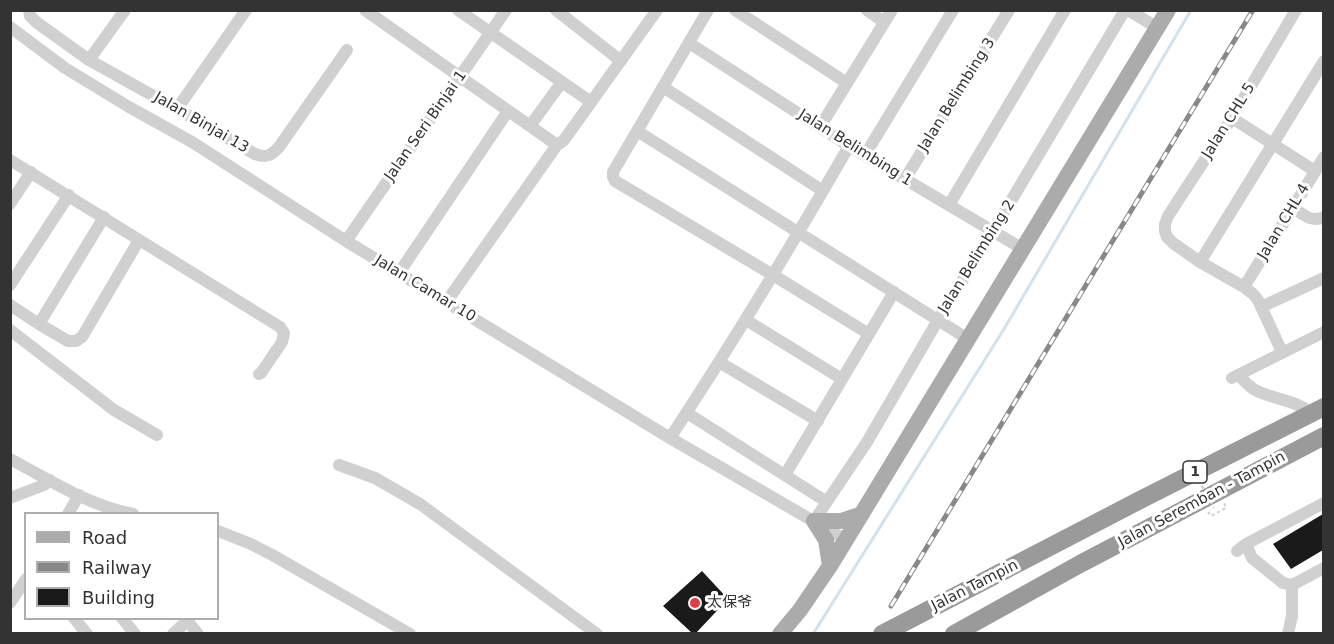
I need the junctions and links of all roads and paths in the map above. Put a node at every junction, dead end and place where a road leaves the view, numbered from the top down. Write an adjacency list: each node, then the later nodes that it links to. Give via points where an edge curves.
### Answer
1 (29, 10): 25 (street, Jalan Binjai 13, via 36,22)
2 (125, 10): 25 (street)
3 (246, 10): 33 (street)
4 (365, 10): 28 (street)
5 (459, 10): 22 (street)
6 (506, 10): 22 (street, Jalan Seri Binjai 1)
7 (555, 10): 26 (street)
8 (708, 10): 23 (street)
9 (735, 10): 30 (street)
10 (867, 10): 19 (street)
11 (892, 10): 19 (street)
12 (952, 10): 42 (street)
13 (1009, 10): 47 (street, Jalan Belimbing 3)
14 (1065, 10): 51 (street)
15 (1126, 10): 21 (street); 55 (street, Jalan Belimbing 2)
16 (1168, 10): 21 (main road)
17 (1296, 10): 35 (street, Jalan CHL 5)
18 (651, 13): 26 (street)
19 (884, 22): 30 (street)
20 (10, 27): 58 (street, Jalan Camar 10, via 65,68 192,142)
21 (1158, 28): 59 (main road)
22 (491, 32): 28 (street, Jalan Seri Binjai 1); 29 (street)
23 (689, 43): 31 (street); 37 (street, Jalan Belimbing 1)
24 (346, 50): 33 (street, Jalan Binjai 13, via 279,147 267,157)
25 (89, 60): 33 (street, Jalan Binjai 13)
26 (621, 60): 32 (street)
27 (1323, 60): 40 (street)
28 (460, 77): 34 (street); 58 (street, Jalan Seri Binjai 1)
29 (562, 82): 32 (street); 36 (street)
30 (847, 83): 37 (street)
31 (663, 87): 38 (street); 48 (street)
32 (591, 102): 39 (street, via 564,140)
33 (177, 109)
34 (508, 111): 36 (street); 61 (street)
35 (1232, 118): 40 (street); 60 (street, Jalan CHL 5, via 1165,224 1167,237)
36 (530, 126): 39 (street)
37 (820, 127): 41 (street, Jalan Belimbing 1)
38 (637, 131): 56 (street); 62 (street, via 613,172 615,181)
39 (556, 145): 67 (street)
40 (1273, 145): 45 (street); 60 (street)
41 (849, 146): 42 (street, Jalan Belimbing 1); 48 (street)
42 (865, 155): 47 (street, Jalan Belimbing 1)
43 (1323, 157): 45 (street, Jalan CHL 4)
44 (10, 160): 46 (street)
45 (1315, 171): 52 (street, Jalan CHL 4)
46 (31, 172): 49 (street); 50 (street)
47 (905, 179): 51 (street, Jalan Belimbing 1)
48 (823, 191): 56 (street)
49 (69, 195): 53 (street); 64 (street)
50 (10, 204)
51 (949, 205): 55 (street, Jalan Belimbing 1)
52 (1293, 208): 54 (street, via 1311,220); 65 (street, Jalan CHL 4)
53 (104, 217): 57 (street); 72 (street)
54 (1323, 217)
55 (993, 231): 59 (street, Jalan Belimbing 1); 71 (street, Jalan Belimbing 2)
56 (799, 232): 62 (street); 66 (street)
57 (139, 240): 72 (street, via 82,337 68,341); 79 (street, via 283,329 282,342)
58 (346, 241): 61 (street, Jalan Camar 10)
59 (1023, 249): 76 (main road)
60 (1200, 262): 65 (street)
61 (399, 273): 67 (street, Jalan Camar 10)
62 (773, 275): 70 (street); 75 (street)
63 (1323, 278): 69 (street)
64 (10, 285)
65 (1244, 287): 69 (street)
66 (894, 292): 71 (street); 75 (street)
67 (447, 301): 86 (street, Jalan Camar 10)
68 (10, 305): 72 (street)
69 (1261, 307): 77 (street)
70 (746, 320): 78 (street); 80 (street)
71 (938, 320): 76 (street); 94 (street, Jalan Belimbing 2)
72 (39, 324)
73 (10, 330): 84 (street, via 114,410)
74 (1323, 332): 77 (street)
75 (869, 334): 80 (street)
76 (968, 339): 100 (main road)
77 (1282, 352): 81 (street, via 1235,377 1255,390)
78 (719, 362): 82 (street); 83 (street)
79 (259, 374)
80 (842, 379): 83 (street)
81 (1318, 410): 104 (highway, Jalan Seremban - Tampin / 1)
82 (687, 413): 86 (street); 90 (street)
83 (818, 421): 90 (street)
84 (157, 435)
85 (1323, 436): 106 (highway, Jalan Seremban - Tampin / 1)
86 (670, 438): 102 (street, Jalan Camar 10)
87 (10, 459): 91 (street)
88 (339, 465): 120 (street, via 375,477 420,504)
89 (1190, 465): 97 (path, bridge)
90 (785, 475): 94 (street)
91 (50, 480): 92 (street); 93 (street)
92 (80, 495): 98 (street); 99 (street)
93 (10, 498)
94 (827, 502): 102 (street, Jalan Belimbing 2)
95 (1224, 503): 101 (path, via 1226,508)
96 (1323, 503): 110 (street, via 1242,548 1283,583)
97 (1214, 508)
98 (69, 512)
99 (124, 512)
100 (862, 514): 102 (main road, via 841,521); 105 (main road)
101 (1211, 516)
102 (814, 521): 105 (street, Jalan Camar 10); 107 (main road, via 826,540)
103 (219, 531): 119 (street, via 274,556)
104 (1067, 538): 122 (highway, Jalan Tampin / 1)
105 (846, 540): 107 (main road)
106 (1080, 564): 123 (highway, Jalan Tampin / 1)
107 (830, 566): 121 (main road)
108 (1323, 568): 110 (street)
109 (24, 582): 111 (street)
110 (1292, 585): 124 (street)
111 (10, 603)
112 (76, 620): 115 (street)
113 (124, 620): 116 (street)
114 (186, 620): 117 (street); 118 (street)
115 (87, 633)
116 (135, 633)
117 (173, 633)
118 (198, 633)
119 (410, 633)
120 (594, 633)
121 (780, 633)
122 (882, 633)
123 (954, 633)
124 (1288, 633)

